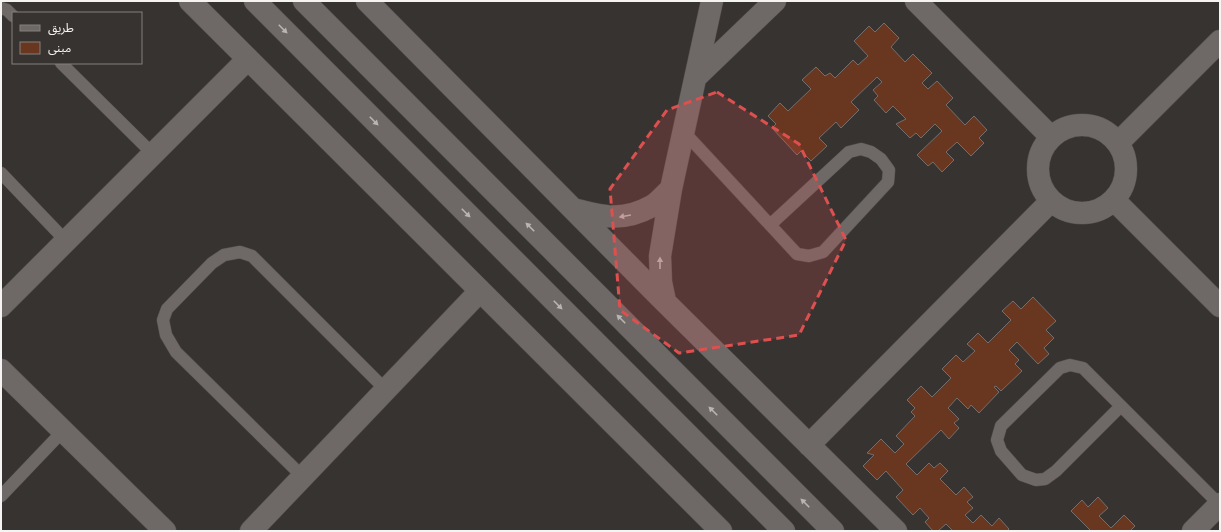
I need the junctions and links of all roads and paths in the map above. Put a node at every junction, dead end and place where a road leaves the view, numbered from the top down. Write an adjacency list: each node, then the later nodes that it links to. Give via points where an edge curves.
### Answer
1 (190, 1): 11 (street)
2 (255, 1): 40 (street, one-way to 40)
3 (304, 1): 41 (street, one-way to 3)
4 (367, 1): 22 (street)
5 (712, 1): 13 (street)
6 (775, 1): 13 (street)
7 (916, 1): 15 (street)
8 (1, 8): 9 (lane)
9 (12, 15)
10 (1220, 41): 16 (street)
11 (248, 59): 17 (street); 25 (street)
12 (62, 64): 17 (lane)
13 (696, 77): 14 (street)
14 (684, 132): 19 (street); 23 (lane)
15 (1051, 137): 16 (street, via 1064,128 1078,124 1094,126 1108,132); 21 (street, via 1042,148 1038,162 1042,190)
16 (1118, 143): 20 (street, via 1125,157 1126,173 1123,188)
17 (153, 154): 24 (street)
18 (1, 173): 24 (lane)
19 (671, 189): 22 (street, one-way to 22, via 653,205 626,217 605,217); 26 (street, one-way to 19, via 660,282 660,256)
20 (1114, 200): 21 (street, via 1103,209 1090,214 1075,214 1062,210); 28 (street)
21 (1051, 201): 33 (street)
22 (573, 209): 26 (street)
23 (770, 225): 23 (lane, via 797,254 809,256 823,252 888,182 889,170 871,152 861,149 849,152)
24 (66, 241): 27 (street)
25 (480, 291): 30 (street); 39 (street)
26 (665, 301): 33 (street)
27 (1, 306)
28 (1220, 306)
29 (1, 370): 32 (street)
30 (386, 390): 34 (street); 34 (lane, via 252,256 240,252 224,255 212,263 167,309 163,320 166,335 176,352)
31 (1121, 406): 31 (lane, via 1083,368 1070,365 1060,368 1001,426 997,440 1001,451 1022,475 1036,480 1046,479); 36 (lane)
32 (63, 431): 35 (lane); 37 (street)
33 (809, 445): 42 (street)
34 (303, 477): 38 (street)
35 (1, 496)
36 (1220, 504): 43 (street)
37 (165, 531)
38 (251, 531)
39 (721, 531)
40 (784, 531)
41 (833, 531)
42 (896, 531)
43 (1193, 531)

